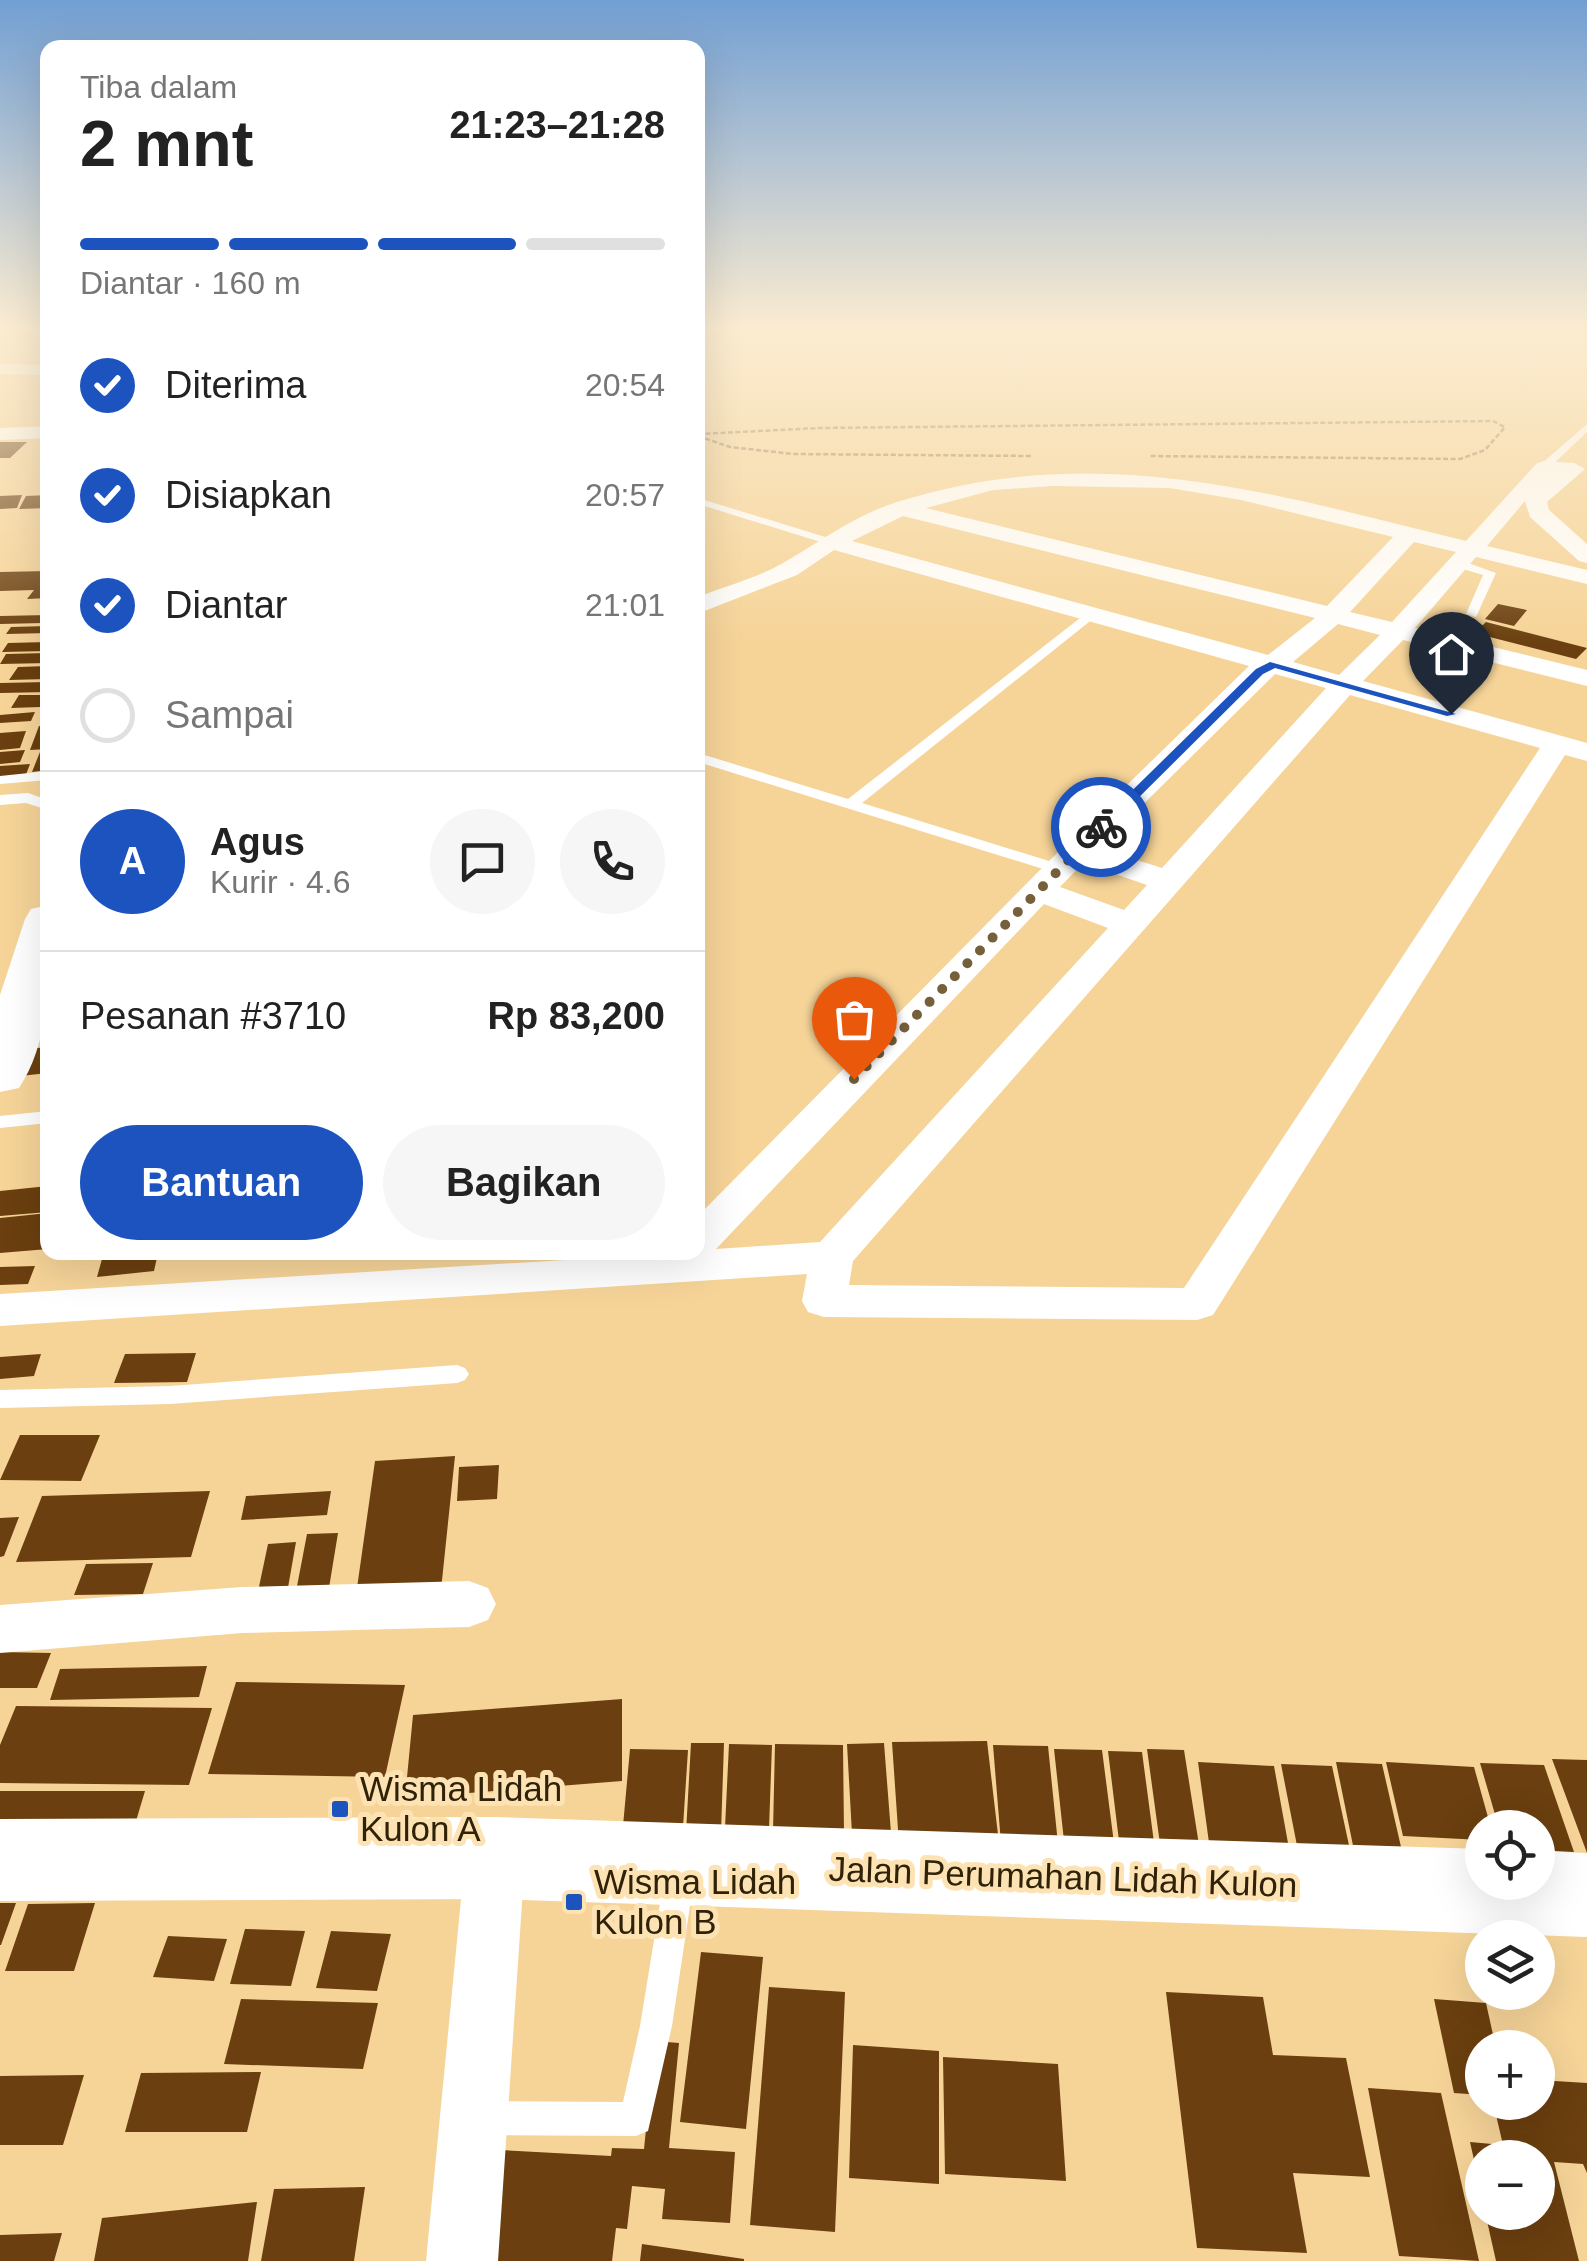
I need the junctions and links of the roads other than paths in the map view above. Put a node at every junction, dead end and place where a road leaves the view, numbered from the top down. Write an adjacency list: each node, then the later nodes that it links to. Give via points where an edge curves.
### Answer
1 (1579, 434): 2 (lane)
2 (1564, 445): 3 (lane); 4 (lane)
3 (1587, 446)
4 (1544, 466): 5 (street); 10 (street)
5 (1580, 468): 11 (street, via 1536,500 1538,512)
6 (705, 503): 9 (lane)
7 (901, 508): 8 (street, via 992,484 1112,478 1241,494); 9 (street); 15 (street)
8 (1408, 533): 10 (street); 15 (street)
9 (831, 542): 13 (street, via 789,570); 14 (street)
10 (1464, 556): 12 (street); 16 (lane, via 1490,573); 17 (street)
11 (1587, 556)
12 (1587, 577)
13 (705, 603)
14 (1093, 614): 18 (street); 27 (lane)
15 (1332, 614): 17 (street); 18 (street)
16 (1472, 614)
17 (1399, 630): 19 (street); 20 (street)
18 (1274, 664): 20 (street); 28 (street)
19 (1587, 678)
20 (1344, 684): 21 (street); 29 (street)
21 (1572, 748): 37 (street, via 1197,1304 824,1300)
22 (705, 759): 27 (lane)
23 (40, 777): 24 (lane)
24 (0, 780)
25 (0, 800): 26 (lane)
26 (40, 803)
27 (852, 803): 28 (lane)
28 (1058, 870): 29 (street); 30 (street); 35 (street)
29 (1169, 880): 30 (street)
30 (1130, 924): 37 (street)
31 (40, 945): 32 (street)
32 (0, 1076)
33 (40, 1118): 34 (lane)
34 (0, 1122)
35 (705, 1233)
36 (705, 1254): 37 (street)
37 (832, 1257)
38 (612, 1260): 39 (street)
39 (0, 1310)
40 (456, 1374): 41 (lane)
41 (0, 1400)
42 (468, 1604): 43 (street, via 242,1610)
43 (0, 1629)
44 (494, 1858): 45 (street, Jalan Perumahan Lidah Kulon); 46 (street, Jalan Perumahan Lidah Kulon); 48 (street)
45 (0, 1860)
46 (682, 1864): 47 (street, Jalan Perumahan Lidah Kulon); 48 (lane, via 636,2119)
47 (1587, 1895)
48 (472, 2118): 49 (street)
49 (462, 2261)

